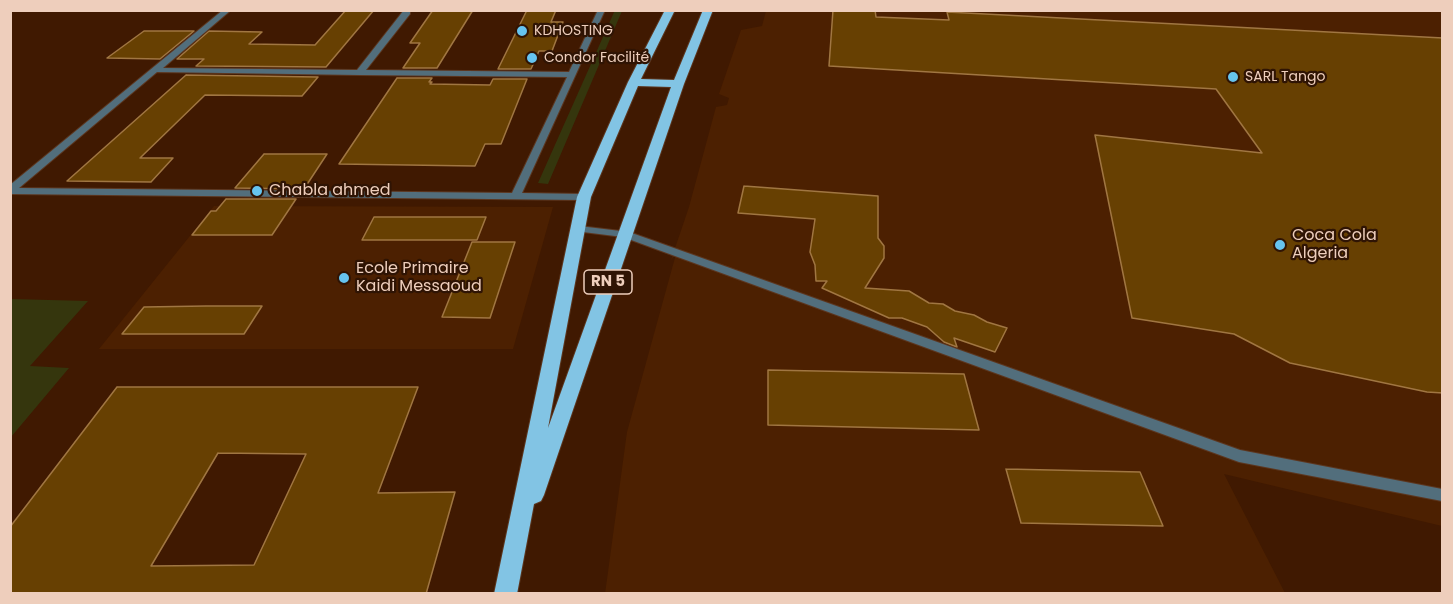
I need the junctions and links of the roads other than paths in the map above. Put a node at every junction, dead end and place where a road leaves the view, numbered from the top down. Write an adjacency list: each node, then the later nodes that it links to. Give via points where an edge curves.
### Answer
1 (228, 10): 6 (street)
2 (602, 10): 8 (street)
3 (670, 10): 9 (highway, RN 5)
4 (708, 10): 10 (highway, RN 5)
5 (407, 12): 7 (street)
6 (157, 70): 7 (street); 11 (street)
7 (359, 73): 8 (street)
8 (572, 75): 12 (street)
9 (634, 82): 10 (highway); 13 (highway, RN 5)
10 (678, 84): 15 (highway, RN 5)
11 (10, 190): 12 (street)
12 (516, 196): 13 (street)
13 (584, 197): 14 (highway, RN 5)
14 (579, 229): 15 (street); 17 (highway, RN 5)
15 (625, 234): 16 (street, via 1239,456); 17 (highway, RN 5)
16 (1443, 495)
17 (513, 556): 18 (highway, RN 5)
18 (505, 594)

